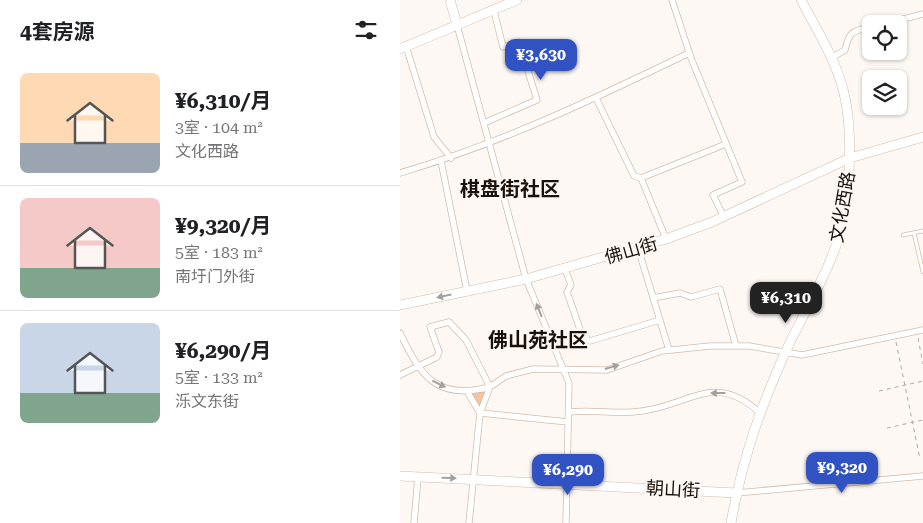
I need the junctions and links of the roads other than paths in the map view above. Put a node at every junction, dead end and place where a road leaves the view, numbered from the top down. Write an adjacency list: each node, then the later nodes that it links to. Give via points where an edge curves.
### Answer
1 (450, 0): 8 (street)
2 (517, 0): 5 (street)
3 (672, 0): 11 (street)
4 (802, 0): 12 (street, 文化西路)
5 (494, 11): 8 (street); 14 (street, via 503,47 519,42 538,100)
6 (923, 14): 7 (street)
7 (907, 18)
8 (457, 25): 10 (street); 14 (street)
9 (862, 29): 12 (street, via 848,37 845,50)
10 (403, 48): 18 (street, via 434,137)
11 (689, 54): 13 (street); 16 (street)
12 (830, 58): 19 (street, 文化西路, via 844,93)
13 (596, 98): 17 (street); 22 (street, via 634,176)
14 (484, 123): 17 (street)
15 (923, 138): 19 (street, 佛山街)
16 (726, 144): 22 (street); 23 (street, via 742,182 713,195)
17 (488, 145): 18 (street); 31 (street)
18 (452, 158): 20 (street)
19 (850, 158): 23 (street, 佛山街); 40 (street, 文化西路, via 836,245)
20 (441, 161): 21 (street); 32 (street)
21 (400, 173)
22 (641, 178): 27 (street)
23 (724, 216): 27 (street, 佛山街)
24 (923, 230): 25 (lane)
25 (914, 232): 26 (lane); 30 (lane)
26 (904, 235)
27 (666, 239): 28 (street, 佛山街)
28 (638, 248): 29 (street, 佛山街); 33 (street)
29 (565, 269): 31 (street, 佛山街); 35 (street, via 571,285 567,292 582,335 590,340)
30 (923, 272)
31 (526, 279): 32 (street, 佛山街); 42 (street, one-way to 31)
32 (467, 291): 34 (street, 佛山街, one-way to 34)
33 (653, 298): 35 (street); 38 (street, via 680,293 691,297 720,289)
34 (400, 305)
35 (660, 320): 39 (street)
36 (920, 331): 40 (street, via 809,354)
37 (400, 333): 41 (street)
38 (736, 346): 39 (street); 40 (street)
39 (669, 350): 42 (street, one-way to 39, via 607,370)
40 (789, 353): 48 (street, 文化西路)
41 (417, 367): 43 (street); 44 (street, via 437,357 439,352 430,327 449,322 466,340); 45 (street, one-way to 45, via 426,378)
42 (564, 371): 44 (street, via 533,369 506,376); 46 (street, via 569,384)
43 (400, 375)
44 (490, 387): 45 (street); 47 (street)
45 (468, 393): 47 (street)
46 (569, 412): 48 (street, one-way to 46, via 745,400 722,393 701,393 643,412); 49 (street)
47 (480, 413): 49 (street); 53 (street)
48 (760, 413): 55 (street, 文化西路, via 746,452)
49 (568, 422): 54 (street)
50 (400, 476): 52 (street, 朝山街)
51 (923, 476): 55 (street)
52 (418, 477): 53 (street, 朝山街, one-way to 53); 56 (street)
53 (474, 479): 54 (street, 朝山街); 57 (street)
54 (566, 484): 55 (street, 朝山街); 58 (street)
55 (740, 493): 59 (street, 文化西路)
56 (414, 523)
57 (469, 523)
58 (566, 523)
59 (731, 523)

